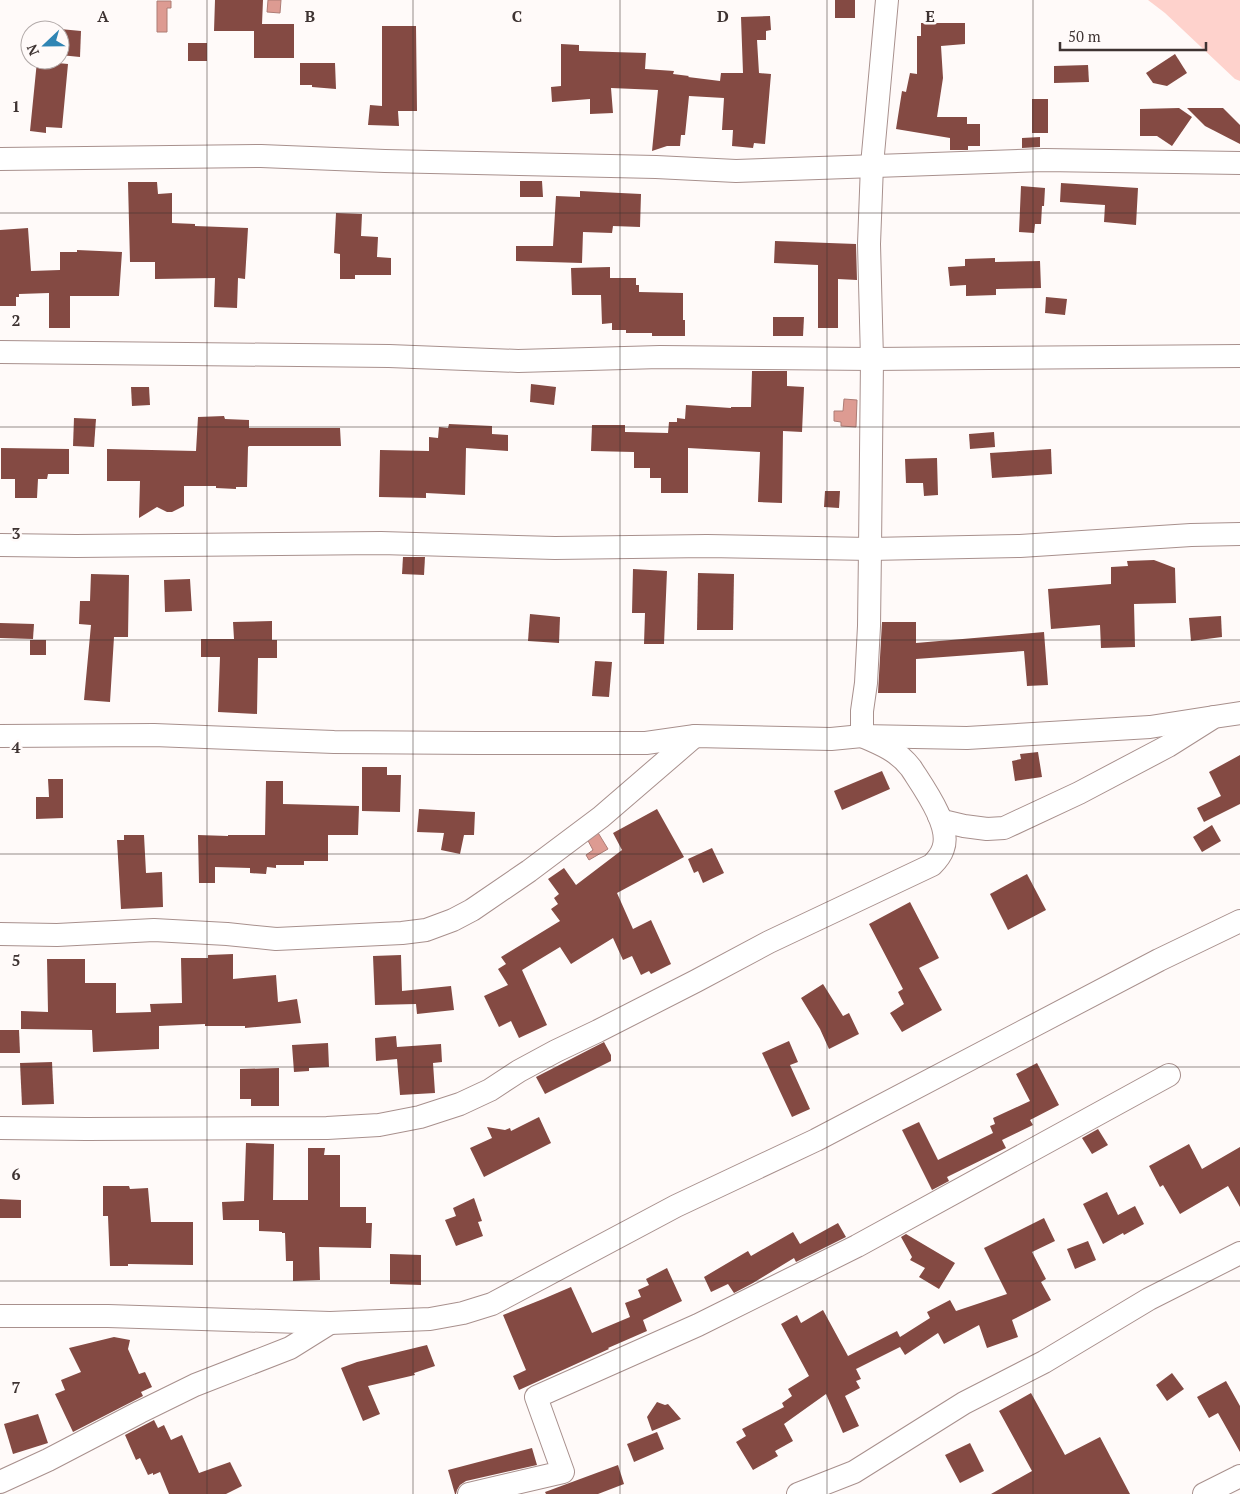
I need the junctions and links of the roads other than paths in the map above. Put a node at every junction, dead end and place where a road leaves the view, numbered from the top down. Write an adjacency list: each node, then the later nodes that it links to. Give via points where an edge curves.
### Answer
1 (887, 0): 4 (street)
2 (0, 159): 4 (street, via 261,156 736,171)
3 (1240, 163): 4 (street, via 1044,160)
4 (872, 165): 7 (street, via 869,244)
5 (0, 352): 7 (street, via 311,354 518,361)
6 (1240, 356): 7 (street)
7 (872, 359): 10 (street)
8 (1240, 534): 10 (street, via 1020,546)
9 (0, 545): 10 (street, via 381,543 555,548)
10 (870, 549): 15 (street)
11 (1240, 713): 12 (street)
12 (1214, 717): 16 (street, via 1150,726 967,738); 18 (street, via 1168,746 1004,828 964,826 943,821)
13 (0, 736): 14 (street, via 154,735 334,742 646,743)
14 (695, 736): 15 (street); 20 (street, via 601,817 528,871 472,910 426,930 402,934 276,939 154,930)
15 (862, 736): 16 (street); 17 (street, via 883,744)
16 (922, 737): 17 (street, via 906,747)
17 (905, 760): 18 (street)
18 (940, 816): 22 (street, via 946,836 943,850 932,866 769,942 460,1104 420,1117 327,1128)
19 (1240, 921): 25 (street, via 1159,960 816,1140 676,1206 492,1304 430,1319)
20 (0, 934)
21 (1169, 1076): 28 (street, via 857,1246 698,1325 536,1397 563,1472)
22 (0, 1128)
23 (1240, 1253): 29 (street, via 1149,1299 1044,1362 964,1403 854,1472)
24 (0, 1316): 25 (street)
25 (330, 1323): 27 (street, via 290,1348 195,1385)
26 (1240, 1476): 30 (street)
27 (0, 1482)
28 (469, 1494)
29 (798, 1494)
30 (1204, 1494)

